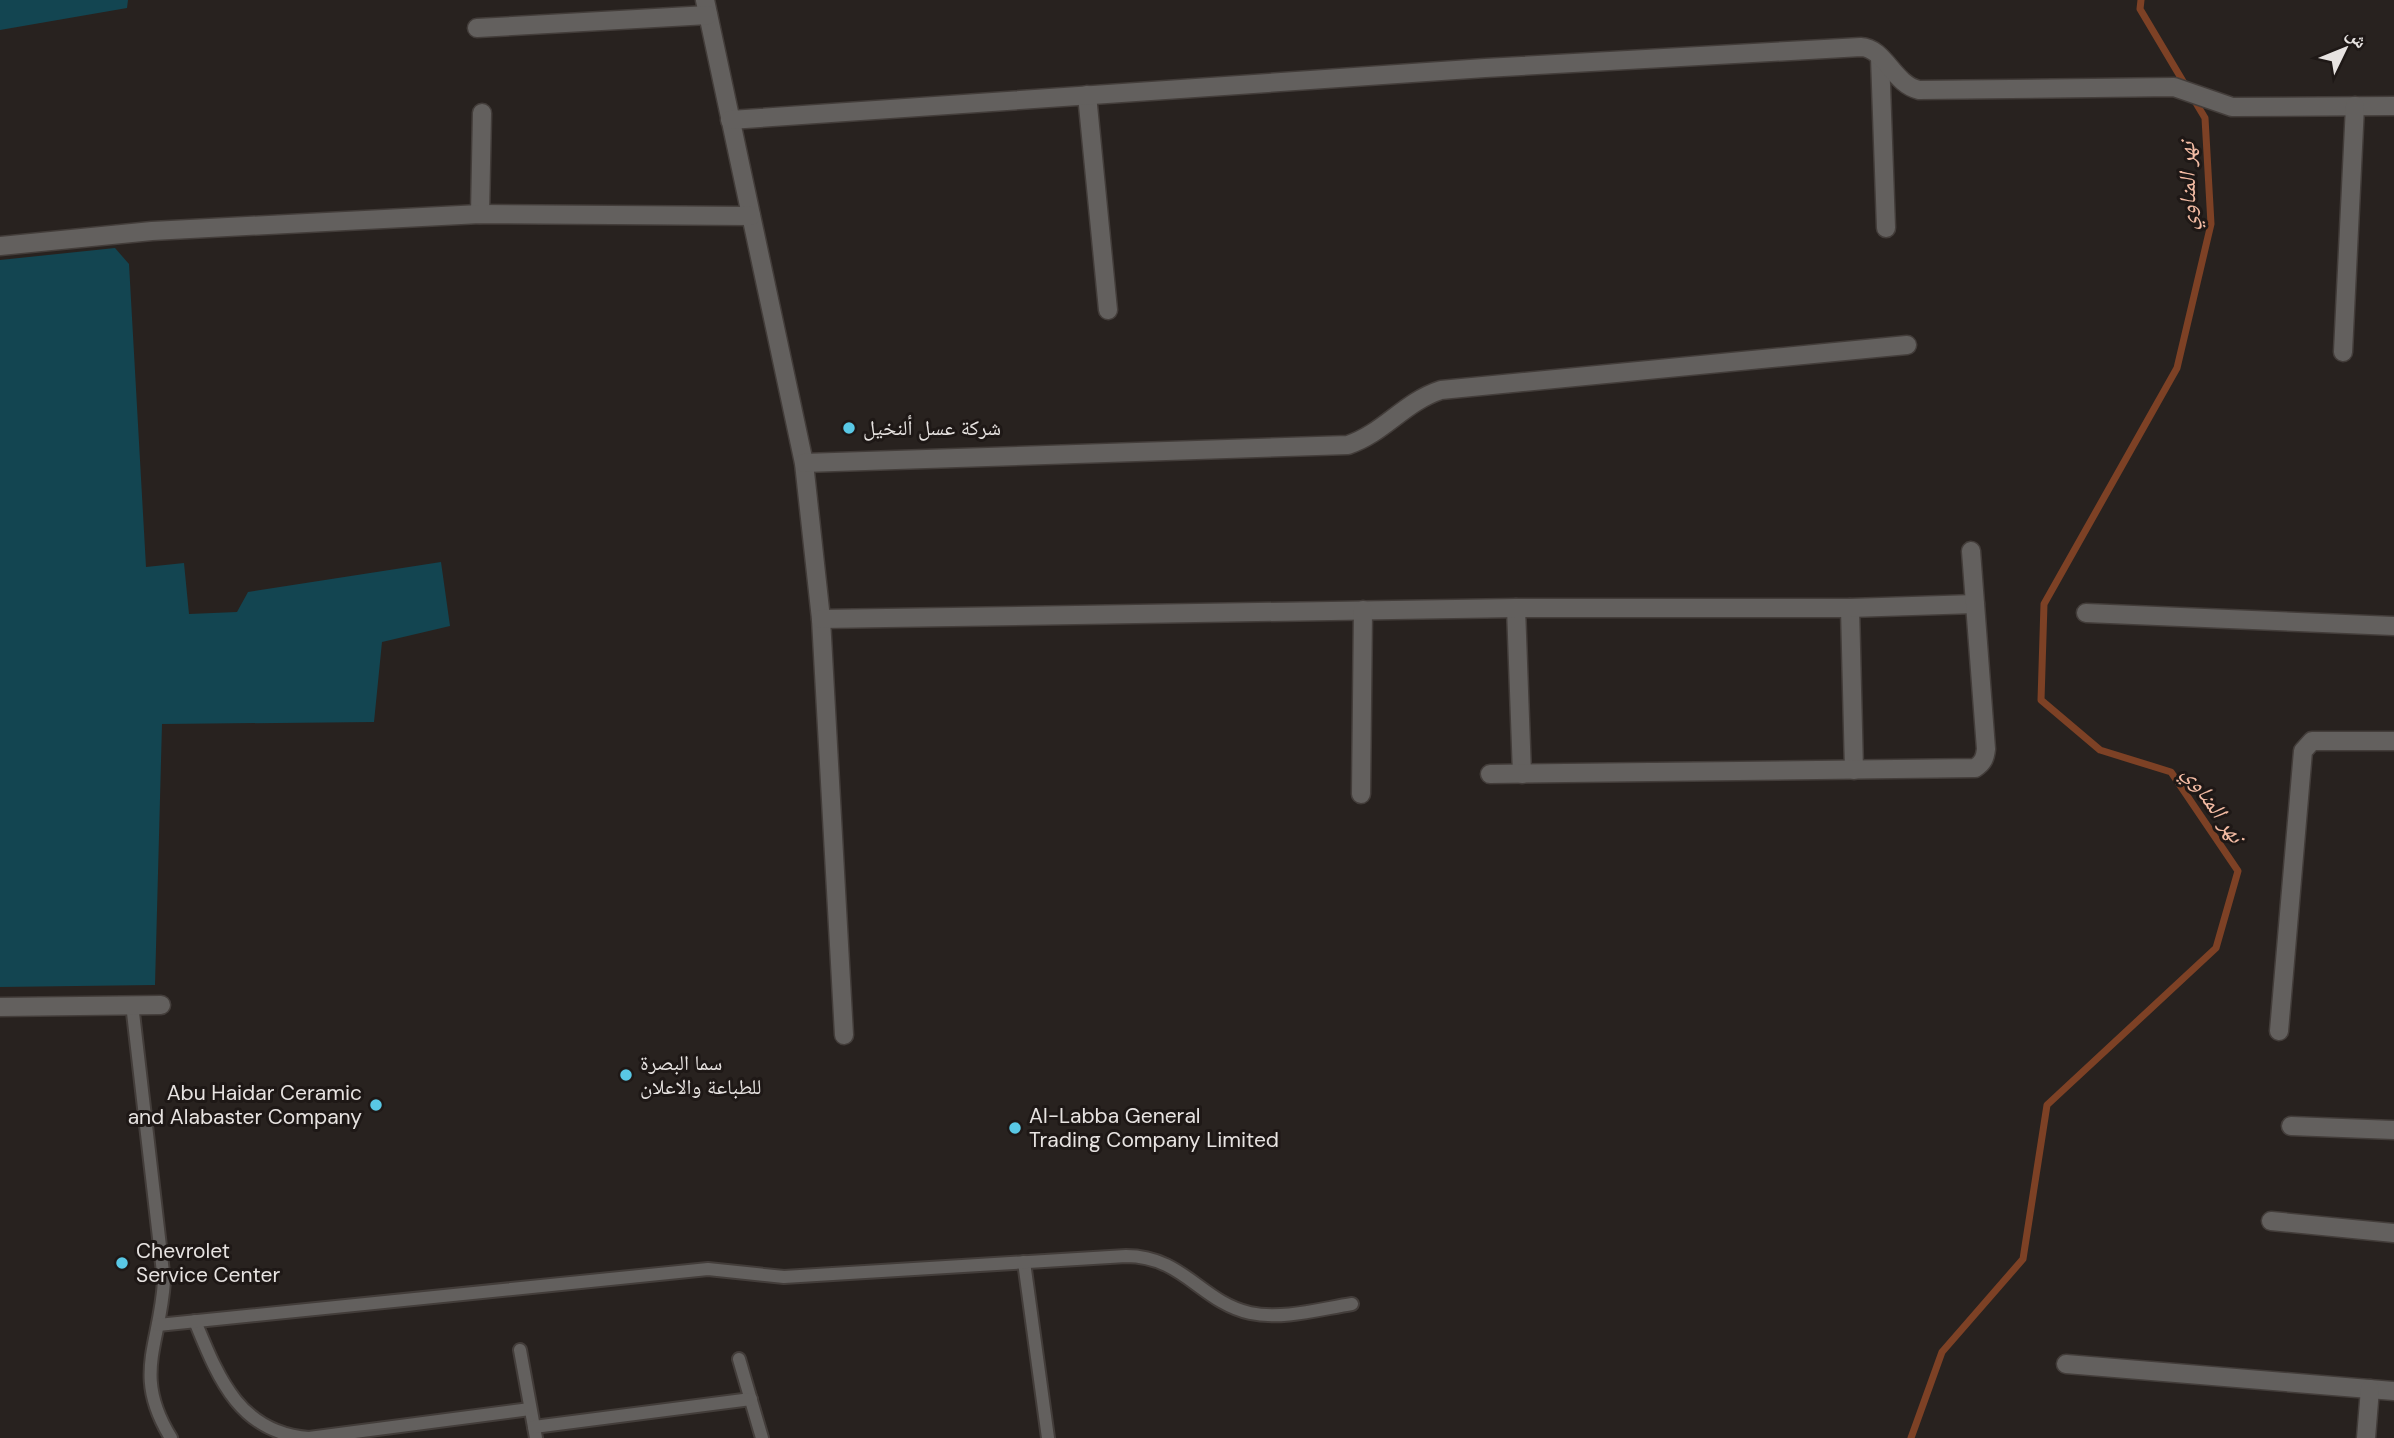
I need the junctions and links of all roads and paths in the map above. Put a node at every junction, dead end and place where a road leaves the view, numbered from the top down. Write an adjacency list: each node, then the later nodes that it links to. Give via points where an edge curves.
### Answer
1 (707, 8): 2 (street); 8 (street)
2 (477, 28)
3 (1880, 57): 4 (street, via 1861,47); 5 (street, via 1903,83 1919,90 2175,87 2232,107); 11 (street)
4 (1087, 95): 8 (street); 13 (street)
5 (2355, 106): 6 (street); 15 (street)
6 (2394, 106)
7 (482, 113): 9 (street)
8 (730, 120): 10 (street)
9 (480, 214): 10 (street); 12 (street, via 152,230)
10 (751, 216): 16 (street)
11 (1886, 228)
12 (0, 246)
13 (1108, 310)
14 (1907, 345): 16 (street, via 1441,390 1412,402 1370,436 1349,445)
15 (2343, 352)
16 (804, 463): 23 (street)
17 (1971, 551): 18 (street)
18 (1975, 604): 20 (street); 26 (street, via 1986,749 1982,764 1967,769)
19 (1516, 608): 20 (street); 21 (street); 28 (street)
20 (1850, 608): 26 (street)
21 (1363, 610): 23 (street); 29 (street)
22 (2086, 613): 24 (street)
23 (821, 619): 34 (street)
24 (2394, 626)
25 (2394, 741): 33 (street, via 2312,741 2303,751)
26 (1854, 770): 28 (street)
27 (1490, 774): 28 (street)
28 (1522, 774)
29 (1361, 794)
30 (132, 1004): 31 (street); 32 (street); 42 (lane, via 164,1281)
31 (161, 1005)
32 (0, 1007)
33 (2279, 1031)
34 (844, 1035)
35 (2291, 1126): 36 (street)
36 (2394, 1130)
37 (2271, 1221): 38 (street)
38 (2394, 1233)
39 (1024, 1262): 40 (lane, via 1152,1258 1227,1304 1251,1313); 41 (lane, via 785,1277 708,1269); 53 (lane)
40 (1352, 1304)
41 (195, 1321): 42 (lane); 49 (lane, via 216,1373 235,1401 262,1424 292,1437)
42 (158, 1325): 51 (lane, via 150,1368 151,1394)
43 (520, 1350): 49 (lane)
44 (739, 1359): 48 (lane)
45 (2066, 1364): 46 (street)
46 (2370, 1390): 47 (street); 54 (street)
47 (2394, 1391)
48 (751, 1399): 50 (lane); 52 (lane)
49 (530, 1409): 50 (lane)
50 (535, 1433)
51 (171, 1438)
52 (762, 1438)
53 (1048, 1438)
54 (2366, 1438)

